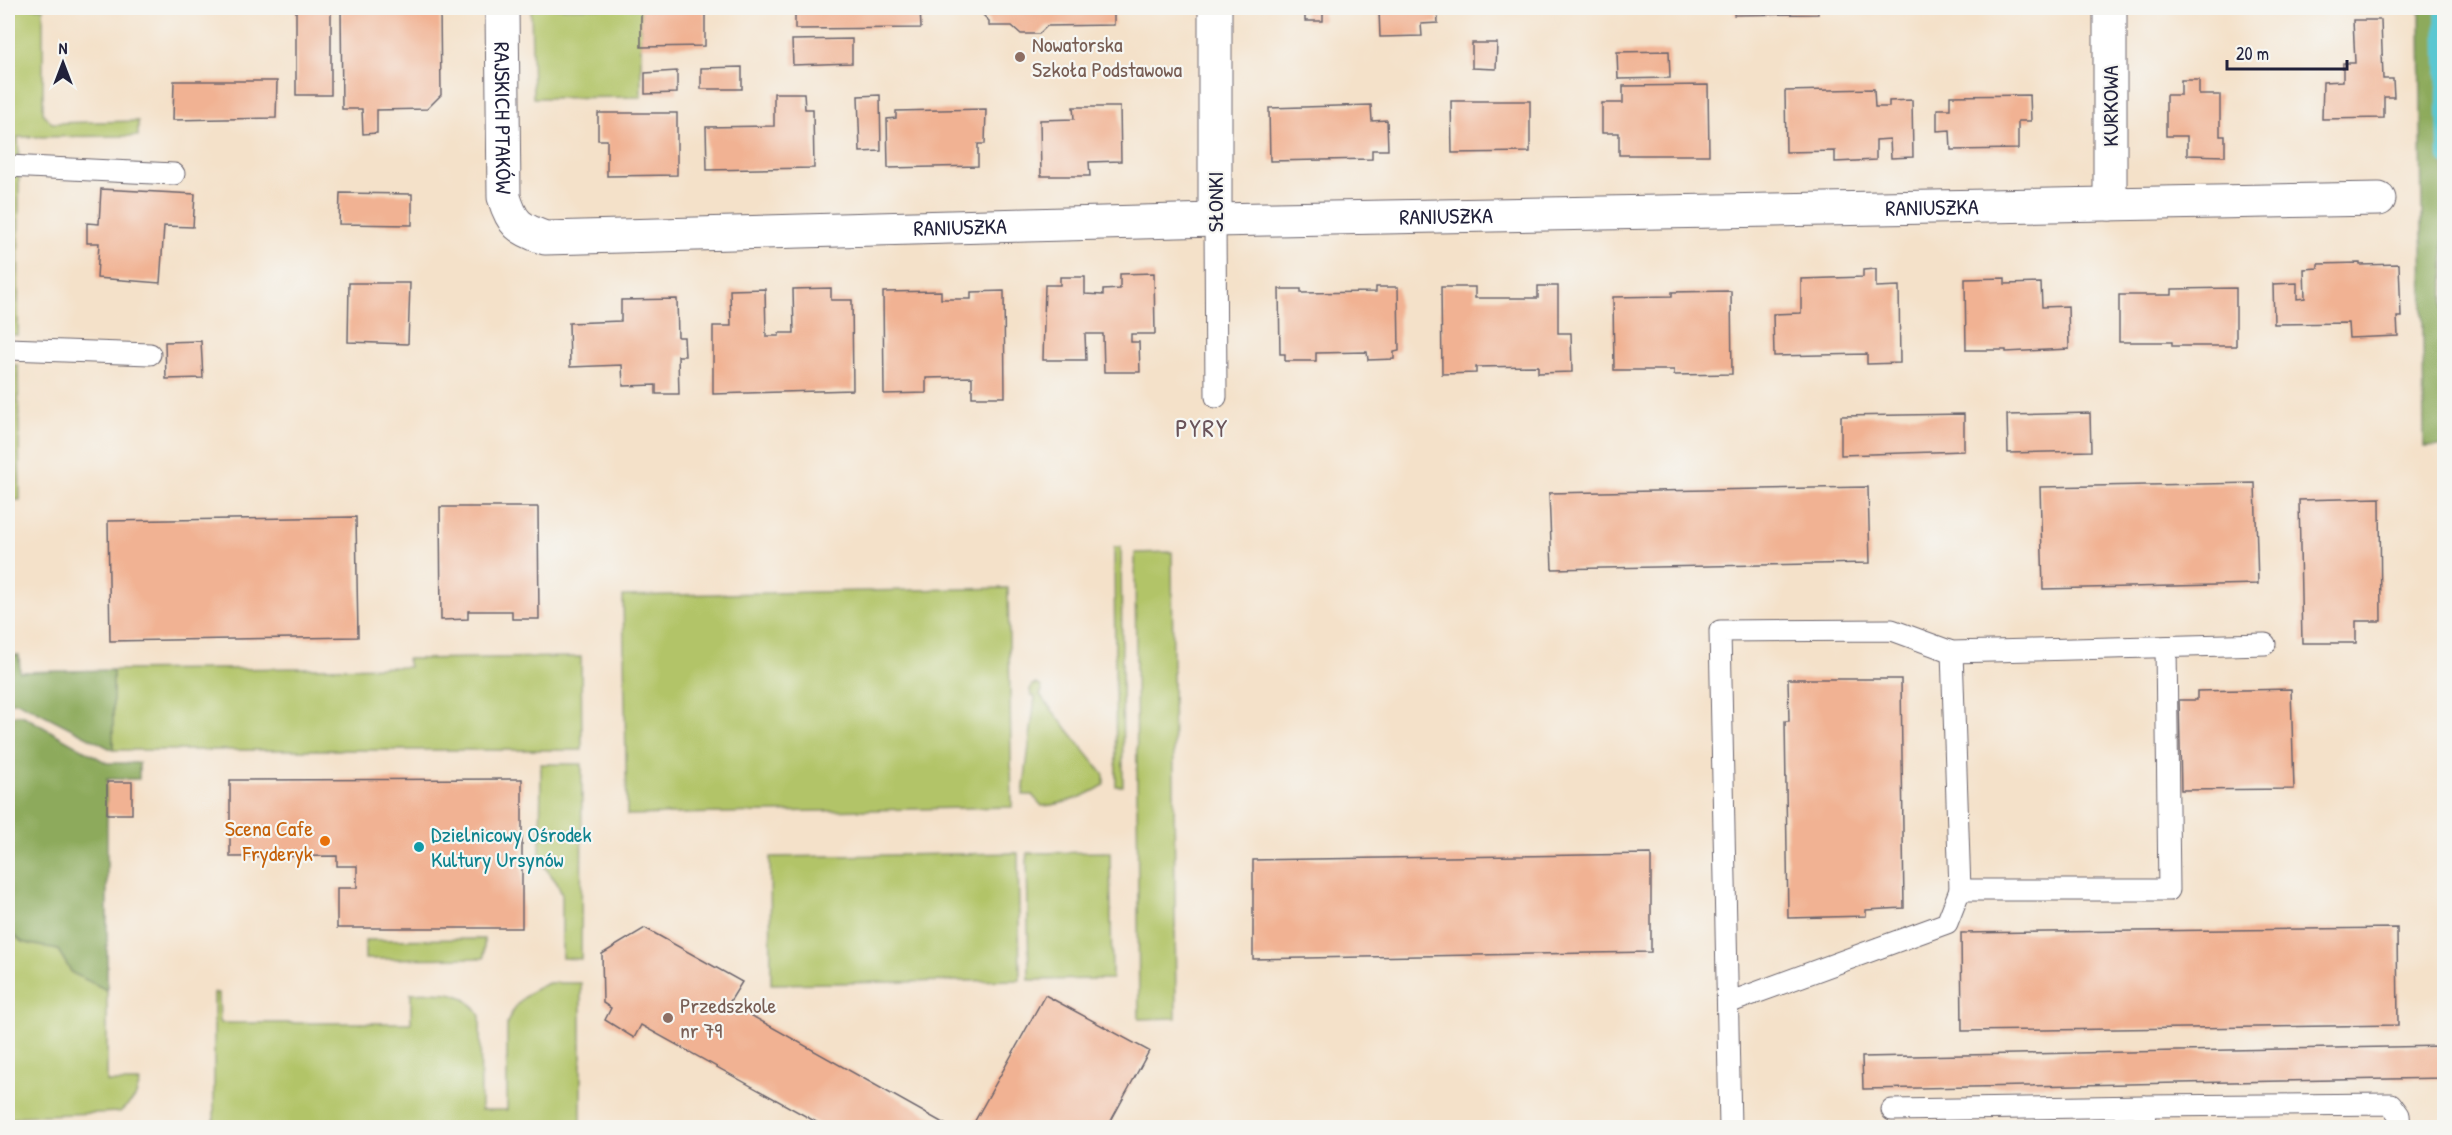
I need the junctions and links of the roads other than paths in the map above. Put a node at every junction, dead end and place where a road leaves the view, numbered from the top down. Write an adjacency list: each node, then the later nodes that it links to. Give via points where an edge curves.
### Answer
1 (502, 8): 9 (street, RAJSKICH PTAKÓW, via 504,197)
2 (1215, 8): 8 (street, SŁONKI)
3 (2110, 8): 7 (street, KURKOWA)
4 (8, 166): 5 (lane)
5 (174, 174)
6 (2379, 199): 7 (street, RANIUSZKA)
7 (2110, 204): 8 (street, RANIUSZKA)
8 (1215, 220): 9 (street, RANIUSZKA, via 545,238); 12 (lane, SŁONKI)
9 (517, 225)
10 (8, 349): 11 (lane)
11 (150, 354)
12 (1216, 397)
13 (2265, 644): 14 (lane)
14 (2166, 647): 15 (lane); 16 (lane, via 2169,890)
15 (1952, 652): 16 (lane); 17 (lane, via 1892,630 1720,631)
16 (1960, 890): 17 (lane, via 1947,923)
17 (1728, 1004): 20 (lane)
18 (2144, 1106): 19 (lane); 21 (lane); 22 (lane, via 2391,1104 2399,1115)
19 (1892, 1110)
20 (1730, 1128)
21 (2145, 1128)
22 (2400, 1128)

